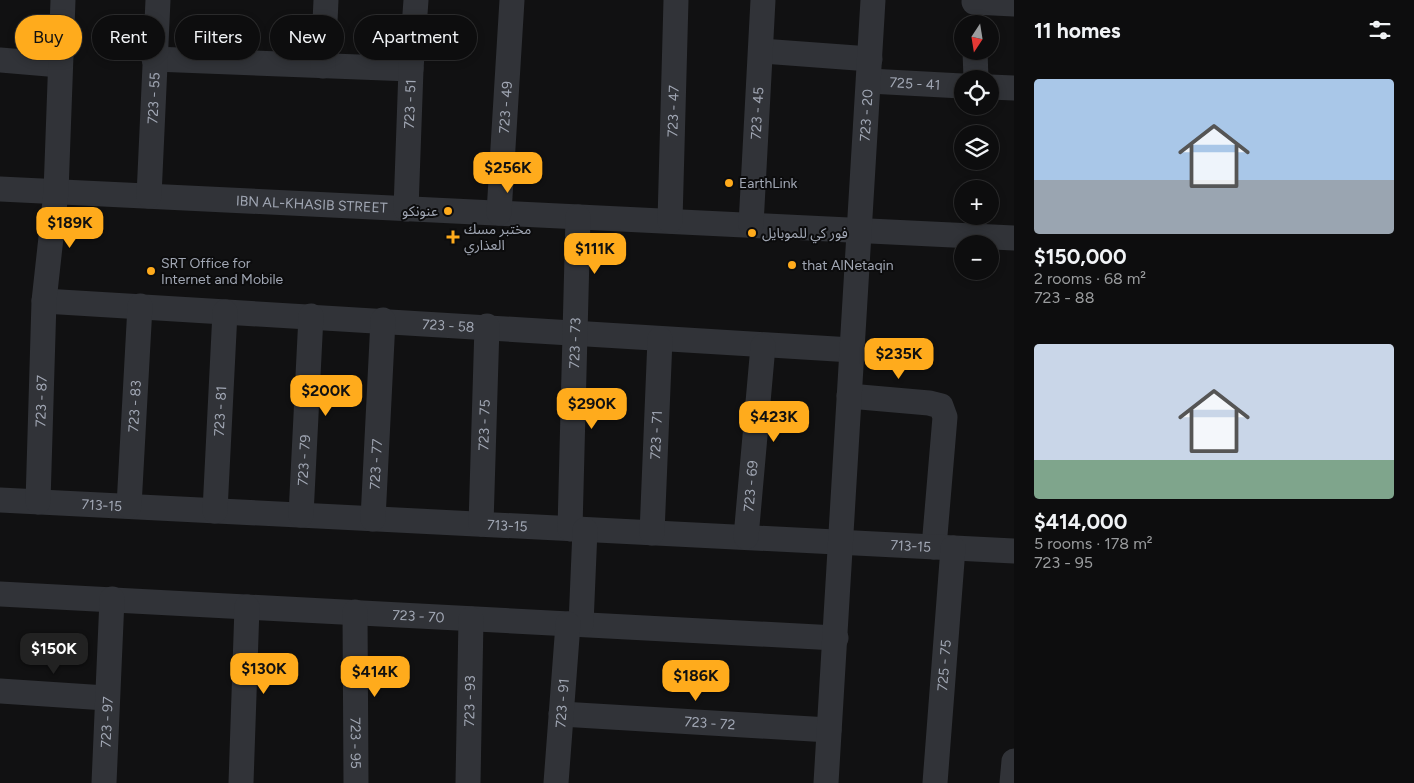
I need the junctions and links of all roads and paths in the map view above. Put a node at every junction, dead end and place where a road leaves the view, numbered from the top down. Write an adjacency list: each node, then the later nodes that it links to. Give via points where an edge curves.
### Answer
1 (63, 0): 16 (street)
2 (158, 0): 11 (street, 723 - 55)
3 (326, 0): 17 (street)
4 (416, 0): 18 (street, 723 - 51)
5 (512, 0): 27 (street, 723 - 49)
6 (676, 0): 29 (street, 723 - 47)
7 (763, 0): 12 (street, 723 - 45)
8 (872, 0): 19 (street, 723 - 20)
9 (1014, 4): 10 (street)
10 (974, 9)
11 (157, 15)
12 (761, 51): 19 (street, 725 - 41); 30 (street, 723 - 45)
13 (165, 59): 17 (street)
14 (0, 60): 16 (street)
15 (154, 60): 25 (street, 723 - 55)
16 (60, 65): 24 (street)
17 (323, 66): 18 (street)
18 (411, 69): 26 (street, 723 - 51)
19 (869, 70): 20 (street, 725 - 41); 31 (street, 723 - 20)
20 (954, 85)
21 (999, 87): 22 (street)
22 (1014, 88)
23 (0, 189): 24 (street, IBN AL-KHASIB STREET)
24 (56, 192): 25 (street, IBN AL-KHASIB STREET); 33 (street, 723 - 87)
25 (149, 196): 26 (street, IBN AL-KHASIB STREET)
26 (406, 209): 27 (street, IBN AL-KHASIB STREET)
27 (498, 213): 28 (street, IBN AL-KHASIB STREET)
28 (578, 217): 29 (street, IBN AL-KHASIB STREET); 39 (street, 723 - 73)
29 (670, 221): 30 (street, IBN AL-KHASIB STREET)
30 (751, 225): 31 (street, IBN AL-KHASIB STREET)
31 (859, 230): 32 (street, IBN AL-KHASIB STREET); 42 (street, 723 - 20)
32 (1014, 238)
33 (44, 301): 34 (street, 723 - 58); 45 (street, 723 - 87)
34 (140, 306): 35 (street, 723 - 58); 46 (street, 723 - 83)
35 (225, 312): 36 (street, 723 - 58); 47 (street, 723 - 81)
36 (311, 316): 37 (street, 723 - 58); 48 (street, 723 - 79)
37 (383, 320): 38 (street, 723 - 58); 49 (street, 723 - 77)
38 (487, 326): 39 (street, 723 - 58); 50 (street, 723 - 75)
39 (573, 331): 40 (street, 723 - 58); 51 (street, 723 - 73)
40 (660, 339): 41 (street, 723 - 58); 52 (street, 723 - 71)
41 (763, 346): 42 (street, 723 - 58); 53 (street, 723 - 69)
42 (852, 350): 43 (street, 723 - 20)
43 (849, 396): 54 (street, 723 - 20); 55 (street, 725 - 75, via 941,406 945,417)
44 (0, 500): 45 (street, 713-15)
45 (38, 502): 46 (street, 713-15)
46 (129, 506): 47 (street, 713-15)
47 (215, 511): 48 (street, 713-15)
48 (301, 515): 49 (street, 713-15)
49 (373, 519): 50 (street, 713-15)
50 (481, 524): 51 (street, 713-15)
51 (577, 529): 52 (street, 713-15); 62 (street, 723 - 73)
52 (652, 533): 53 (street, 713-15)
53 (746, 538): 54 (street, 713-15)
54 (840, 542): 55 (street, 713-15); 63 (street, 723 - 20)
55 (943, 548): 56 (street, 713-15); 75 (street, 725 - 75)
56 (1014, 551)
57 (0, 594): 58 (street, 723 - 70)
58 (112, 600): 59 (street, 723 - 70); 65 (street, 723 - 97)
59 (247, 607): 60 (street, 723 - 70); 70 (street)
60 (355, 612): 61 (street, 723 - 70); 71 (street, 723 - 95)
61 (471, 618): 62 (street, 723 - 70); 72 (street, 723 - 93)
62 (574, 624): 63 (street, 723 - 70); 66 (street, 723 - 91)
63 (836, 638): 67 (street, 723 - 20)
64 (0, 691): 65 (street)
65 (106, 698): 69 (street, 723 - 97)
66 (561, 714): 67 (street, 723 - 72); 73 (street, 723 - 91)
67 (829, 730): 74 (street, 723 - 20)
68 (1014, 761): 76 (street)
69 (104, 783)
70 (242, 783)
71 (356, 783)
72 (468, 783)
73 (556, 783)
74 (826, 783)
75 (935, 783)
76 (1012, 783)

